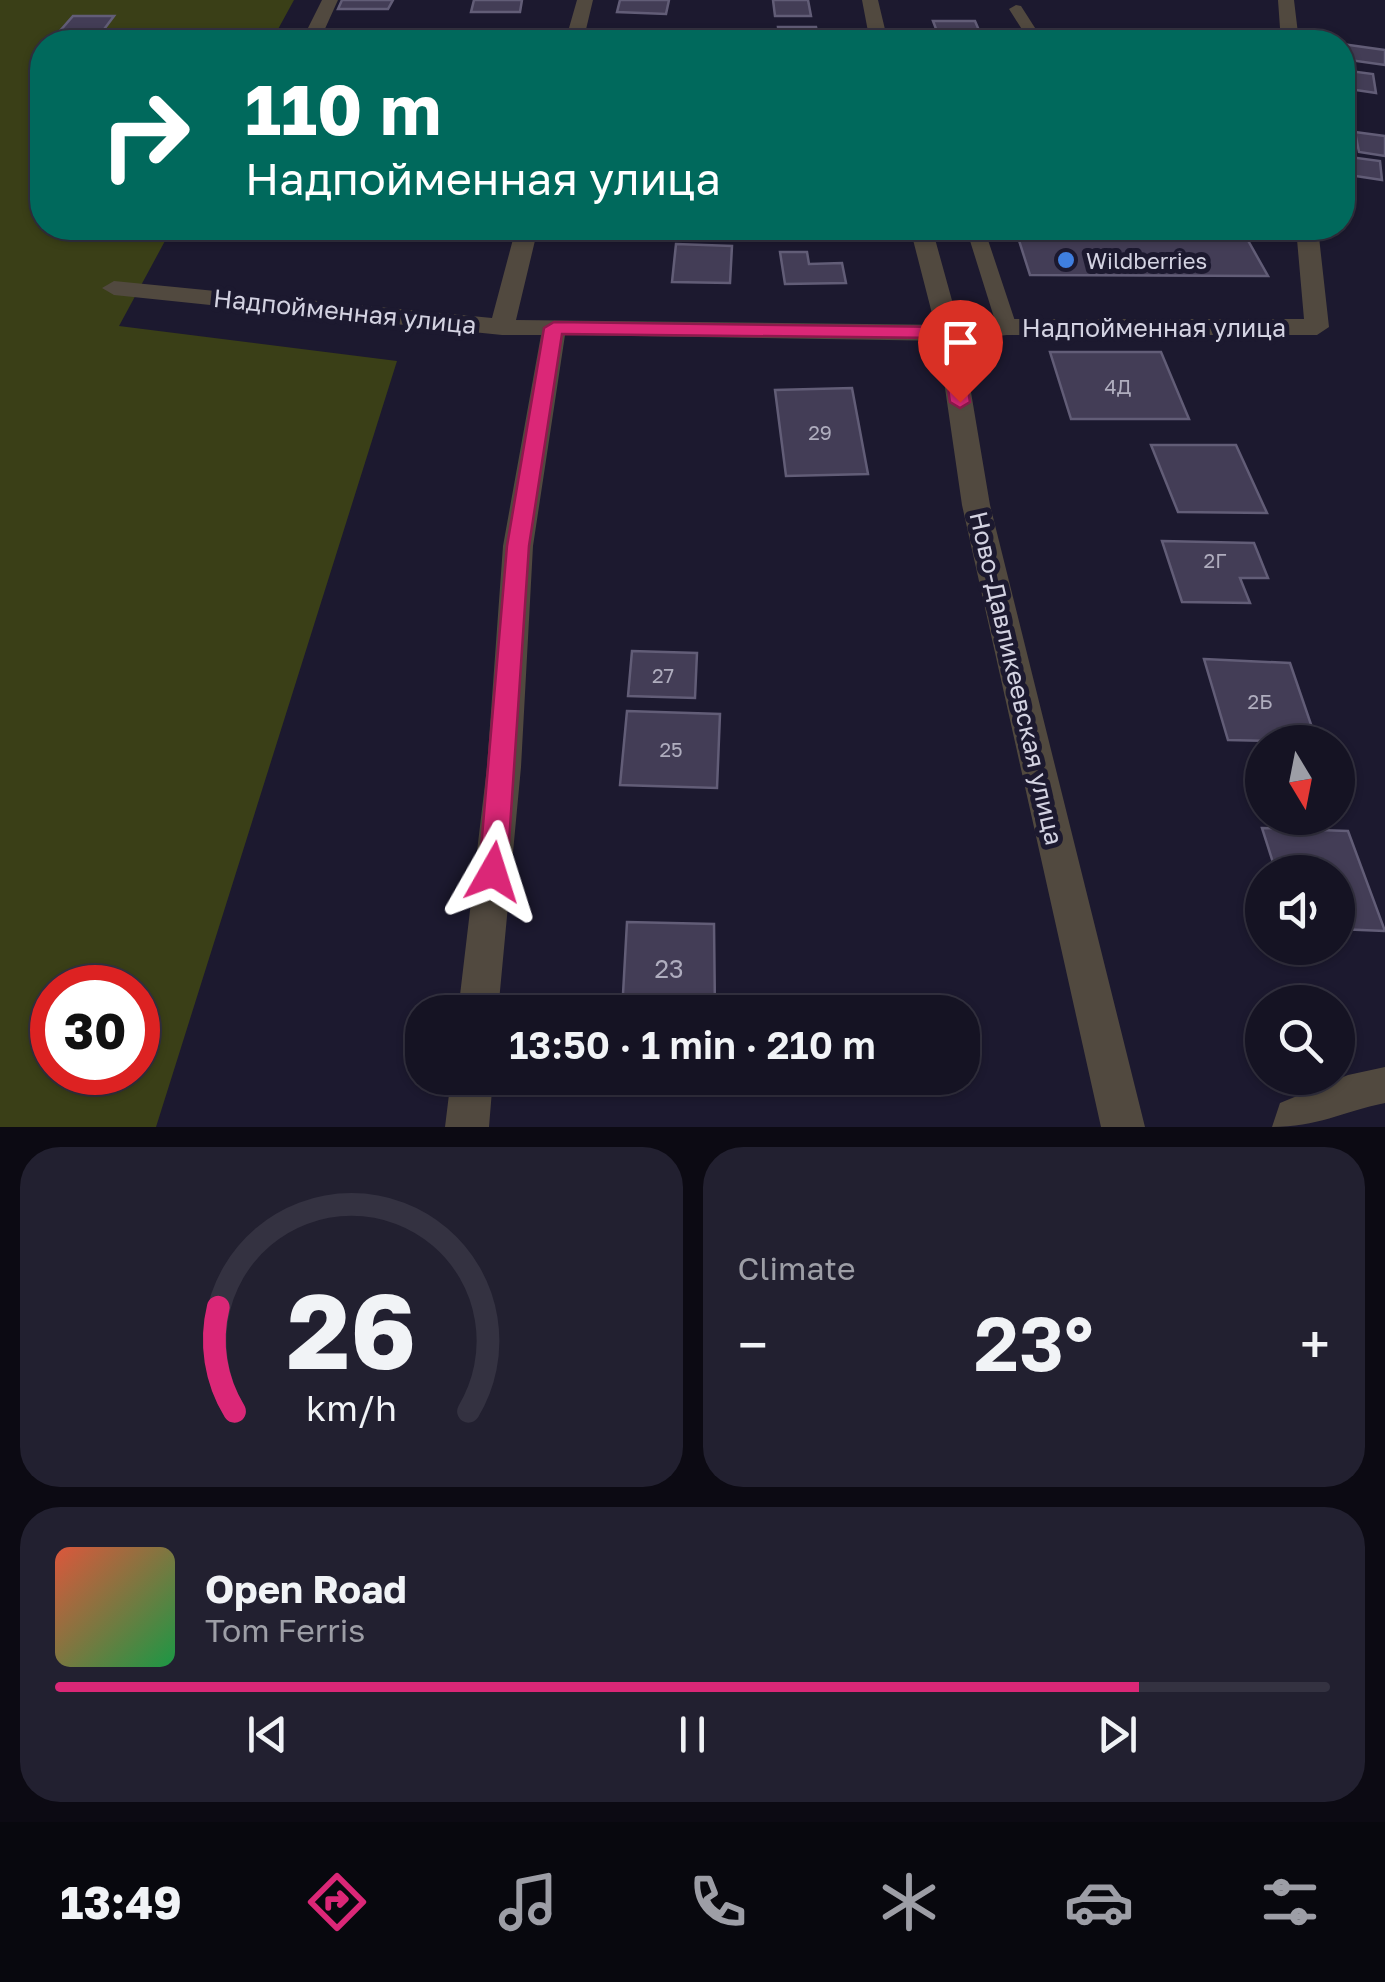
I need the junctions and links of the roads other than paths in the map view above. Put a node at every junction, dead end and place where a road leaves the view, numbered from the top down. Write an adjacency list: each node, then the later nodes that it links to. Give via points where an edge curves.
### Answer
1 (330, 0): 6 (street)
2 (585, 0): 7 (street)
3 (870, 0): 8 (street)
4 (1286, 0): 10 (street)
5 (1016, 9): 9 (lane)
6 (316, 30)
7 (577, 30)
8 (876, 30)
9 (1030, 30)
10 (1289, 30)
11 (525, 240): 16 (street)
12 (923, 240): 19 (street, Ново-Давликеевская улица)
13 (979, 240): 17 (lane)
14 (1309, 240): 17 (street, Надпойменная улица, via 1317,327)
15 (114, 288): 16 (street, Надпойменная улица)
16 (502, 327): 18 (street, Надпойменная улица)
17 (1007, 327): 19 (street, Надпойменная улица)
18 (554, 328): 19 (street, Надпойменная улица); 20 (street, via 518,546)
19 (949, 332): 23 (street, Ново-Давликеевская улица, via 976,505)
20 (480, 995)
21 (1385, 1084): 25 (lane, via 1307,1109)
22 (470, 1095): 24 (street)
23 (1130, 1125)
24 (467, 1127)
25 (1290, 1127)

